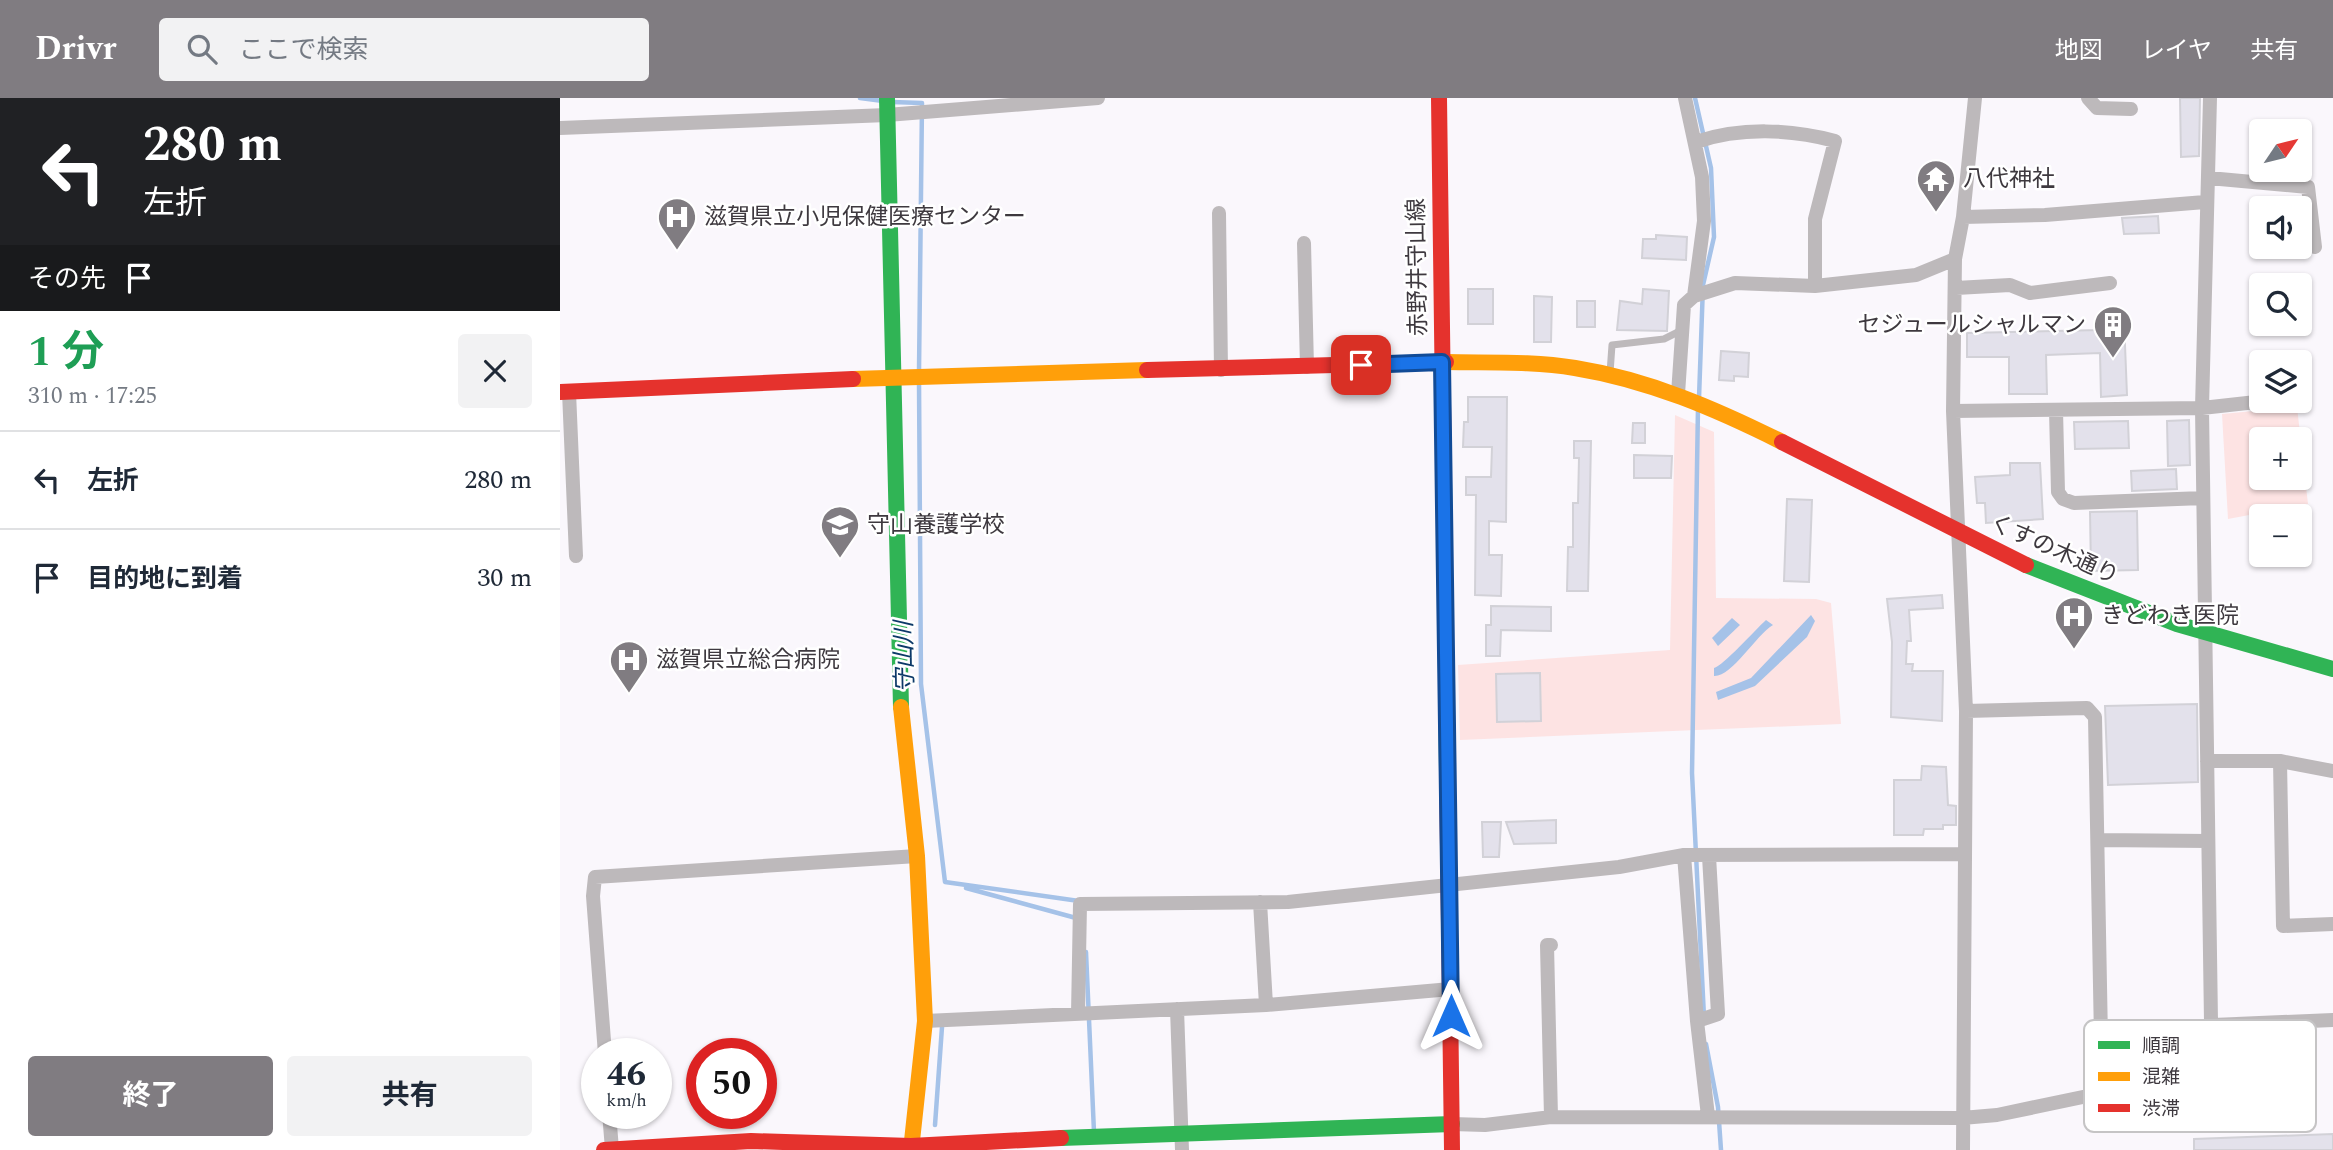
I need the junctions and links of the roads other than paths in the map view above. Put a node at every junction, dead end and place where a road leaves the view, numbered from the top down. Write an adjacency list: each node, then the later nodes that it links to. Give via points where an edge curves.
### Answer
1 (887, 98): 9 (street)
2 (1098, 98): 9 (street)
3 (1439, 98): 24 (street, 赤野井守山線)
4 (1685, 98): 11 (street)
5 (1975, 98): 15 (street)
6 (2088, 98): 8 (street, via 2097,108)
7 (2210, 98): 12 (street)
8 (2131, 110)
9 (887, 115): 10 (street); 27 (street)
10 (560, 128)
11 (1703, 139): 20 (street, via 1800,132 1835,141 1815,219); 22 (street)
12 (2208, 178): 13 (street); 17 (street, via 2308,187)
13 (2205, 202): 15 (street); 32 (street)
14 (1219, 213): 26 (street)
15 (1964, 217): 18 (street)
16 (1304, 243): 25 (street)
17 (2315, 247)
18 (1955, 259): 20 (street, via 1916,275); 21 (street)
19 (2110, 283): 21 (street, via 2030,293 2010,285)
20 (1815, 286): 22 (street, via 1735,283)
21 (1956, 288): 34 (street)
22 (1700, 294): 23 (street, via 1684,305)
23 (1680, 331): 28 (lane, via 1664,339 1612,345); 30 (street)
24 (1442, 362): 25 (street, くすの木通り); 28 (street, くすの木通り, via 1545,365); 50 (street, 赤野井守山線)
25 (1307, 367): 26 (street, くすの木通り)
26 (1222, 370): 27 (street, くすの木通り)
27 (895, 377): 29 (street, くすの木通り); 48 (street, via 902,728)
28 (1610, 377): 30 (street, くすの木通り)
29 (565, 392): 37 (street)
30 (1678, 394): 36 (street, くすの木通り, via 1810,454)
31 (2249, 403): 32 (street)
32 (2202, 408): 33 (street); 35 (street)
33 (2056, 410): 34 (street); 35 (street, via 2058,492 2063,499 2074,503)
34 (1953, 411): 36 (street)
35 (2203, 498): 38 (street)
36 (1957, 531): 38 (street, くすの木通り, via 2086,591); 40 (street)
37 (576, 555)
38 (2207, 634): 39 (street, くすの木通り); 41 (street)
39 (2333, 669)
40 (1966, 711): 44 (street, via 2087,708 2096,725); 46 (street)
41 (2207, 761): 42 (street); 45 (street)
42 (2280, 761): 43 (street); 52 (street, via 2283,926)
43 (2333, 771)
44 (2098, 840): 45 (street); 60 (street)
45 (2208, 841): 61 (street)
46 (1964, 854): 49 (street); 68 (street)
47 (1684, 855): 49 (street); 50 (street, via 1619,867); 55 (street)
48 (917, 856): 62 (street); 64 (street, via 594,877)
49 (1709, 856): 54 (street)
50 (1451, 883): 51 (street); 56 (street, 赤野井守山線)
51 (1260, 902): 57 (street); 59 (street, via 1080,904)
52 (2333, 924)
53 (1551, 945): 67 (street, via 1547,945)
54 (1713, 948): 55 (street); 63 (street, via 1718,1014)
55 (1693, 950): 63 (street)
56 (1451, 989): 57 (street); 69 (street, 赤野井守山線)
57 (1266, 1005): 58 (street)
58 (1177, 1009): 59 (street); 71 (street)
59 (1078, 1014): 62 (street)
60 (2101, 1020)
61 (2213, 1020)
62 (925, 1021): 72 (street)
63 (1697, 1021): 66 (street)
64 (604, 1038)
65 (2084, 1097): 68 (street)
66 (1708, 1116): 67 (street); 68 (street)
67 (1551, 1117): 69 (street)
68 (1962, 1118): 76 (street)
69 (1452, 1124): 71 (street); 75 (street, 赤野井守山線)
70 (609, 1129): 73 (street)
71 (1182, 1132): 72 (street); 74 (street)
72 (911, 1148): 73 (street, via 751,1141)
73 (608, 1149)
74 (1182, 1150)
75 (1452, 1150)
76 (1963, 1150)

